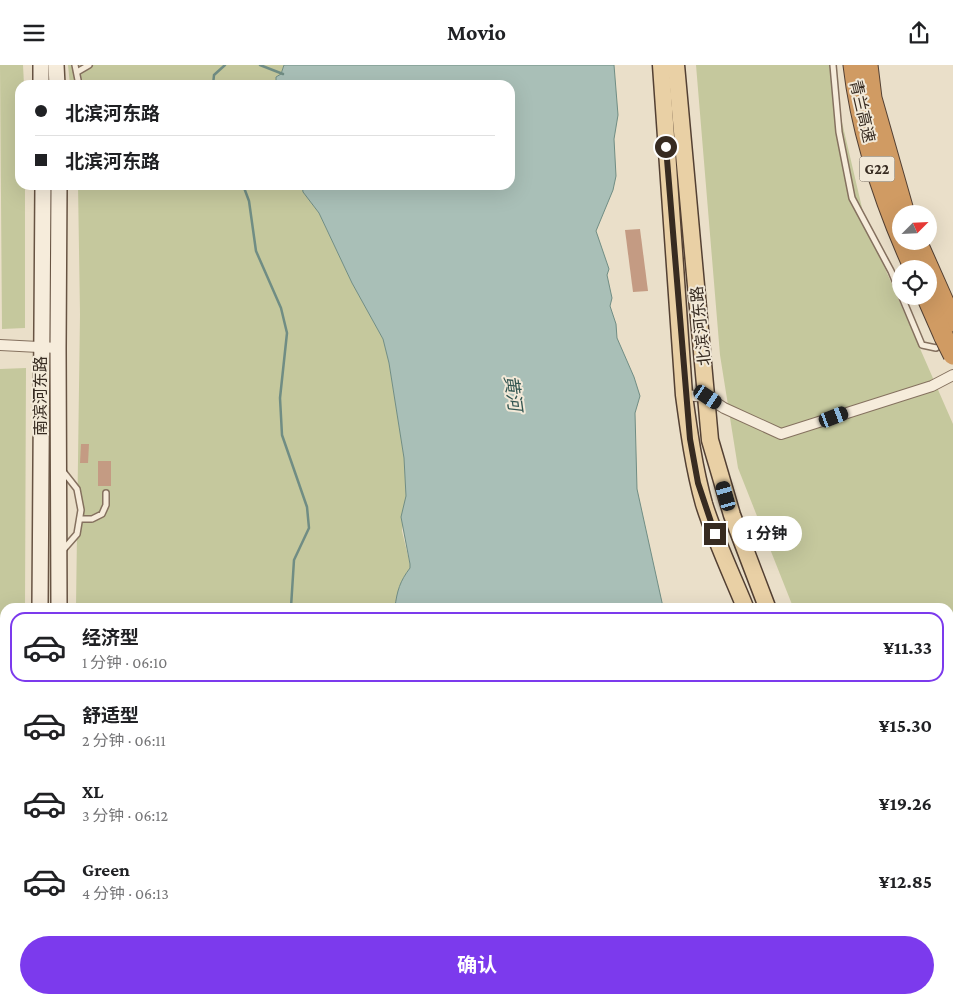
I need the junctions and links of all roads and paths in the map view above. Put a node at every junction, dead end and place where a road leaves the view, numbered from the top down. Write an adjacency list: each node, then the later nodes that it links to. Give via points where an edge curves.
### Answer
1 (41, 65): 11 (main road)
2 (56, 65): 12 (main road)
3 (75, 65): 10 (lane)
4 (89, 65): 10 (lane)
5 (661, 65): 26 (main road, 北滨河东路)
6 (676, 65): 27 (main road, 北滨河东路)
7 (833, 65): 20 (lane, via 839,132 852,198 891,271 922,345 936,348)
8 (853, 65): 18 (highway, 青兰高速 / G22, via 857,99 891,219)
9 (868, 65): 16 (highway, 青兰高速 / G22, via 872,97)
10 (77, 72): 13 (lane)
11 (41, 80)
12 (57, 80)
13 (78, 80)
14 (43, 190): 22 (main road, 南滨河东路)
15 (59, 190): 23 (main road, 南滨河东路)
16 (902, 205)
17 (920, 250): 20 (highway)
18 (910, 260)
19 (932, 305): 20 (highway)
20 (950, 332): 24 (highway, bridge)
21 (0, 345): 22 (street)
22 (41, 347): 23 (street); 32 (main road, 南滨河东路)
23 (58, 348): 28 (main road, 南滨河东路)
24 (953, 355)
25 (953, 375): 27 (street, via 932,386 781,434 724,408)
26 (684, 395): 27 (street); 34 (main road, 北滨河东路, via 704,504)
27 (708, 397): 35 (main road, 北滨河东路, via 710,440 732,515)
28 (58, 465): 30 (lane, via 77,489 82,510); 31 (main road, 南滨河东路)
29 (106, 493): 30 (lane, via 102,515)
30 (80, 519): 31 (lane, via 76,535)
31 (59, 555): 33 (main road, 南滨河东路)
32 (40, 603)
33 (59, 603)
34 (743, 603)
35 (765, 603)

